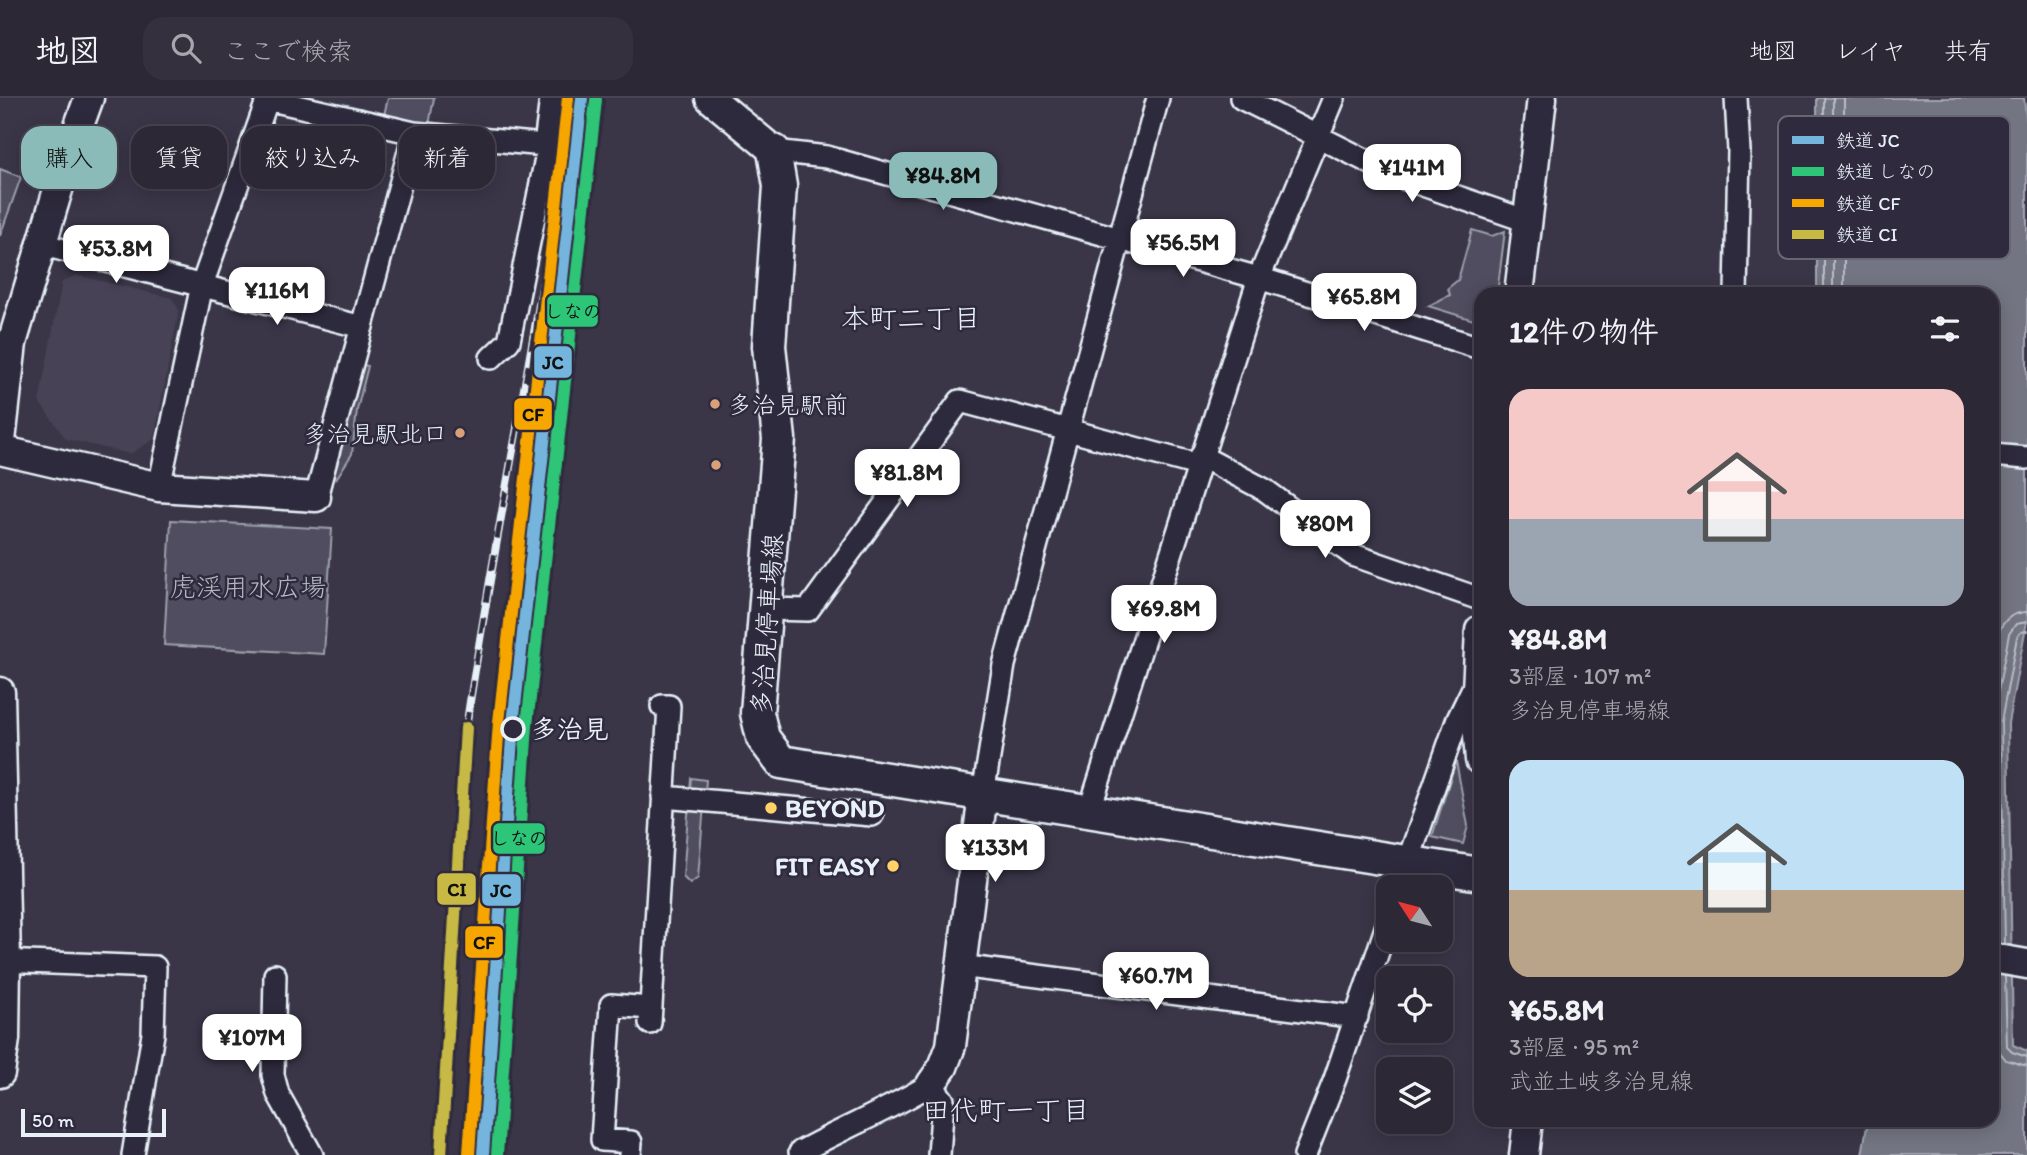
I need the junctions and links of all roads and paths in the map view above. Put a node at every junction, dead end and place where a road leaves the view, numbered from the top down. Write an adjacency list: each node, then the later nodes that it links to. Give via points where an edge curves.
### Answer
1 (89, 98): 18 (street)
2 (551, 98): 13 (street)
3 (710, 98): 14 (street)
4 (1158, 98): 17 (street)
5 (1241, 98): 11 (street)
6 (1334, 98): 11 (street)
7 (1542, 98): 16 (street)
8 (1736, 98): 22 (street)
9 (267, 99): 10 (street); 20 (street)
10 (399, 130)
11 (1318, 138): 16 (street, via 1408,181); 19 (street)
12 (495, 140): 13 (street)
13 (545, 145): 25 (street, via 531,246 509,341)
14 (774, 151): 17 (street, via 827,157); 34 (main road, 多治見停車場線, via 780,186 769,346 779,439)
15 (399, 189): 23 (street)
16 (1527, 221): 21 (street)
17 (1118, 239): 19 (street); 26 (street)
18 (40, 244): 20 (street); 27 (street, via 12,343)
19 (1259, 278): 24 (street); 30 (street)
20 (202, 285): 23 (street); 31 (street)
21 (1520, 287)
22 (1736, 287)
23 (362, 327): 32 (street)
24 (1474, 346)
25 (491, 358)
26 (1068, 431): 30 (street); 34 (street, via 960,401 808,610); 38 (street, via 1004,665)
27 (0, 451): 31 (street)
28 (1999, 456): 29 (street)
29 (2027, 458)
30 (1199, 460): 33 (street, via 1265,490 1353,555); 40 (street)
31 (159, 487): 32 (street)
32 (316, 497)
33 (1474, 597)
34 (767, 609): 38 (main road, 多治見停車場線, via 757,713 763,738 781,762)
35 (1474, 687): 42 (street, via 1457,721)
36 (0, 692): 46 (street)
37 (662, 706): 39 (street, via 669,706)
38 (983, 794): 40 (main road, 多治見停車場線); 48 (street)
39 (663, 797): 41 (street); 57 (street, via 650,1016 611,1005 602,1140 631,1142)
40 (1089, 811): 42 (main road, 多治見停車場線)
41 (873, 815)
42 (1403, 874): 43 (main road, 多治見停車場線)
43 (1474, 874)
44 (1378, 952): 50 (street)
45 (1999, 959): 47 (street)
46 (3, 961): 51 (street, via 5,1039); 56 (street, via 155,967 153,1034)
47 (2027, 964)
48 (960, 966): 50 (street); 52 (street, via 951,1046)
49 (275, 975): 54 (street, via 273,1075)
50 (1357, 1017): 59 (street)
51 (0, 1073)
52 (931, 1084): 55 (street); 58 (street, via 943,1100)
53 (1527, 1127): 60 (street)
54 (307, 1153)
55 (800, 1154)
56 (133, 1155)
57 (630, 1155)
58 (939, 1155)
59 (1305, 1155)
60 (1524, 1155)

